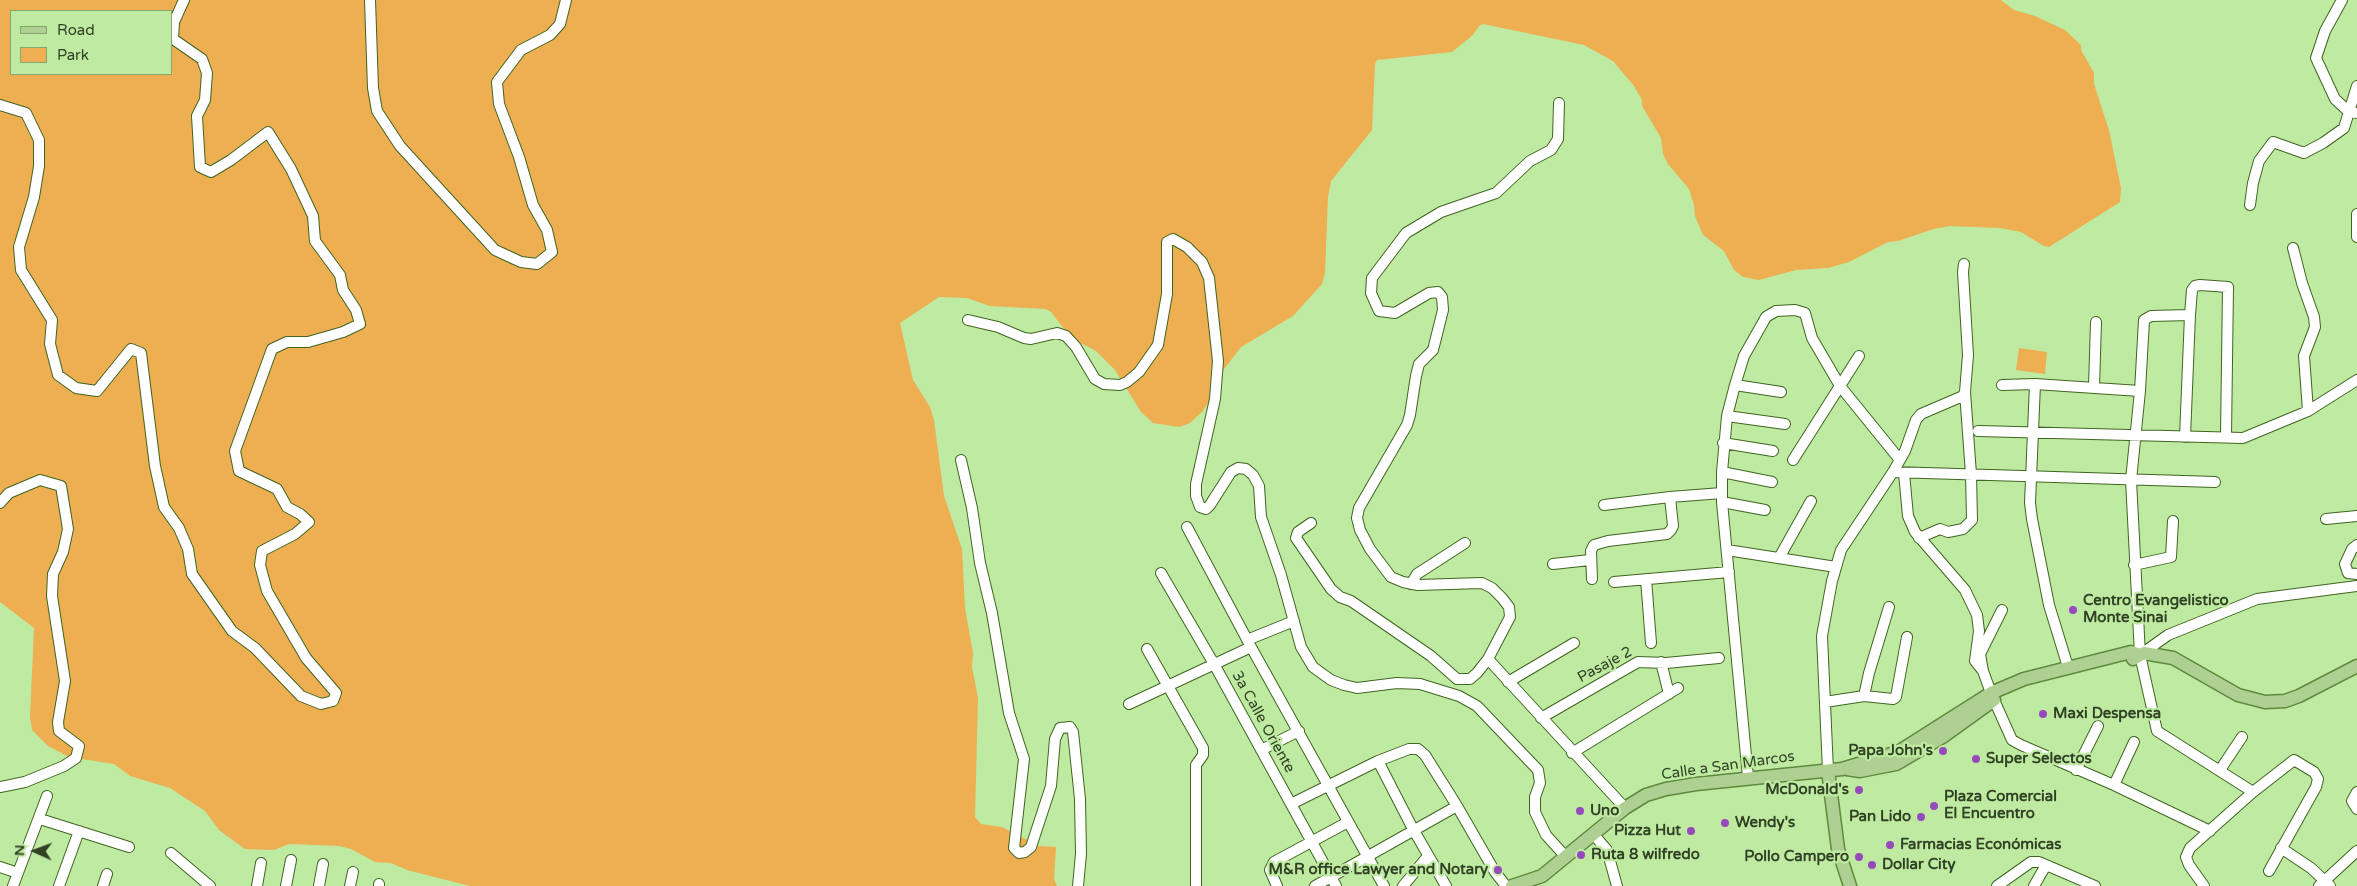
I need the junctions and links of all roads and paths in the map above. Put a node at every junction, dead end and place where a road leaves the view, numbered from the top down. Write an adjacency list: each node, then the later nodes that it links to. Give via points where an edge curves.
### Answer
1 (184, 0): 7 (street, via 174,22 173,39 202,59 208,74 206,100 197,116 200,167 211,172 268,132 291,169 313,216 315,240 340,275 343,290 356,310 360,324 308,342 287,342 272,349 235,451 239,471 277,489 287,507 308,522 295,534 262,551 260,565 267,591 306,658 336,693 333,701 321,704 301,696 255,648 232,631 192,574 188,549 179,528 164,507 155,466 141,353 131,349 97,391 76,388 58,375 50,344 52,320 21,270 19,247 34,197 39,140 26,114)
2 (370, 0): 3 (street, via 373,88 378,111 400,146 495,250 521,262 537,264 552,252 547,230 533,205 499,104 497,82 521,50 550,35 560,24)
3 (566, 0)
4 (2342, 0): 8 (street, via 2325,31 2316,58 2335,99)
5 (2357, 86): 8 (street)
6 (1559, 103): 74 (street, via 1558,140 1551,150 1530,161 1496,193 1441,212 1406,233 1372,278 1371,293 1379,311 1396,313 1429,293 1438,292 1442,297 1440,329 1433,350 1419,364 1410,415 1359,508 1357,518 1360,530 1383,568 1391,577)
7 (0, 105)
8 (2353, 112): 9 (street, via 2344,128 2304,153 2273,142 2259,161)
9 (2250, 206)
10 (2357, 214): 11 (street)
11 (2357, 237)
12 (2293, 248): 27 (street, via 2315,327 2304,356)
13 (1964, 264): 26 (street, via 1968,355)
14 (2190, 315): 24 (street, via 2151,316 2144,320); 33 (street, via 2195,286 2228,287); 34 (street)
15 (968, 320): 78 (street, via 1031,340 1046,334 1066,336 1095,379 1104,384 1120,385 1139,372 1158,345 1167,294 1167,242 1173,239 1188,247 1202,262 1209,278 1218,361 1215,399 1196,496 1200,507 1206,508 1231,472 1238,468 1246,469 1253,475 1259,486 1261,517)
16 (2096, 322): 23 (street)
17 (1859, 356): 22 (street)
18 (2357, 380): 27 (street)
19 (2035, 384): 21 (street); 23 (street); 31 (street)
20 (1735, 385): 22 (street, via 1744,356 1766,317 1776,311 1795,310 1805,313 1812,338); 25 (street); 28 (street)
21 (2002, 385)
22 (1840, 386): 38 (street); 39 (street)
23 (2094, 387): 24 (street)
24 (2140, 391): 32 (street)
25 (1781, 392)
26 (1965, 392): 39 (street, via 1963,396 1920,414); 43 (street)
27 (2308, 411): 33 (street, via 2243,438)
28 (1727, 416): 29 (street); 35 (street)
29 (1785, 424)
30 (1978, 431): 31 (street)
31 (2034, 432): 32 (street); 44 (street)
32 (2135, 434): 34 (street); 45 (street)
33 (2226, 436): 34 (street)
34 (2185, 437)
35 (1724, 443): 36 (street); 40 (street)
36 (1773, 451)
37 (961, 460): 155 (street, via 1009,712 1024,759 1014,848 1019,853 1031,847 1051,786 1055,739 1060,728 1070,727 1080,799)
38 (1793, 460)
39 (1900, 460): 41 (street)
40 (1722, 472): 46 (street); 49 (street)
41 (1893, 472): 42 (street); 67 (street, via 1841,550)
42 (1904, 473): 43 (street); 59 (street, via 1908,516)
43 (1971, 474): 44 (street); 59 (street, via 1972,520 1968,526 1948,532 1940,530)
44 (2032, 476): 45 (street); 90 (street, via 2030,503 2034,535 2049,605)
45 (2131, 480): 47 (street); 66 (street)
46 (1772, 482)
47 (2214, 482)
48 (1670, 497): 49 (street); 52 (street); 64 (street, via 1673,526 1667,534 1600,542 1591,550)
49 (1722, 498): 53 (street); 62 (street)
50 (1811, 501): 63 (street)
51 (0, 503): 114 (street, via 9,493 40,480 60,486 68,529 64,552 53,574 52,596 65,680 58,722 59,731 79,746 76,758 64,766 25,782)
52 (1604, 506)
53 (1765, 510)
54 (2357, 516): 55 (street)
55 (2326, 519)
56 (2173, 521): 66 (street, via 2171,557)
57 (1311, 523): 86 (street, via 1298,532 1296,538 1340,597 1351,601 1425,651 1458,678 1470,678)
58 (1187, 527): 80 (street)
59 (1919, 538): 91 (street, via 1965,590 1977,615 1979,631 1975,660)
60 (1464, 543): 74 (street, via 1417,574)
61 (2357, 545): 70 (street, via 2345,564 2348,573)
62 (1727, 550): 63 (street); 68 (street)
63 (1780, 558): 67 (street)
64 (1590, 560): 65 (street); 71 (street)
65 (1553, 564)
66 (2134, 565): 84 (street)
67 (1836, 567): 96 (street, via 1822,636)
68 (1729, 572): 72 (street); 111 (street)
69 (1161, 573): 88 (street, 3a Calle Oriente)
70 (2357, 574)
71 (1592, 579)
72 (1646, 579): 73 (street); 82 (street)
73 (1614, 582)
74 (1411, 584): 86 (street, via 1482,583 1492,588 1509,607 1510,617)
75 (2357, 586): 84 (street, via 2257,599 2168,635)
76 (1889, 608): 94 (street)
77 (2002, 610): 91 (street, via 1980,654)
78 (1294, 621): 80 (street); 135 (street, via 1307,658 1313,667 1331,680 1357,688 1396,683 1420,684 1459,696 1477,706 1538,770 1540,782 1534,797 1535,812 1546,834)
79 (1907, 637): 94 (street, via 1896,697)
80 (1249, 643): 88 (street); 101 (street)
81 (1574, 643): 92 (street)
82 (1651, 643)
83 (1148, 649): 93 (street)
84 (2140, 655): 89 (main road, via 2173,658 2238,695 2265,702 2286,701 2299,696); 90 (main road, via 2131,652); 95 (main road); 110 (street, via 2157,731)
85 (1719, 658): 87 (street, Pasaje 2)
86 (1488, 659): 92 (street)
87 (1661, 662): 98 (street, Pasaje 2, via 1638,662); 105 (street, via 1674,691)
88 (1214, 664): 93 (street); 104 (street, 3a Calle Oriente)
89 (2357, 666)
90 (2068, 667): 95 (main road, via 2024,679)
91 (1983, 671): 95 (street)
92 (1508, 682): 98 (street)
93 (1168, 684): 97 (street); 156 (street, via 1203,748 1203,755 1196,765)
94 (1864, 696): 96 (street)
95 (1993, 696): 99 (main road); 99 (main road, via 1971,709 1965,709 1966,714); 109 (street, via 2012,740)
96 (1825, 702): 108 (street)
97 (1130, 704)
98 (1541, 718): 105 (street)
99 (1953, 723): 107 (main road, via 1892,754); 107 (main road, via 1896,764 1860,771)
100 (2098, 726): 109 (street)
101 (1299, 731): 104 (street); 112 (street)
102 (2242, 737): 110 (street)
103 (2134, 742): 113 (street)
104 (1261, 750): 118 (street, 3a Calle Oriente)
105 (1572, 753): 120 (street)
106 (1378, 761): 112 (street); 119 (street, via 1408,749 1422,751); 124 (street)
107 (1842, 769): 108 (main road, Calle a San Marcos)
108 (1828, 770): 111 (main road, Calle a San Marcos); 165 (main road, via 1838,849)
109 (2076, 770): 113 (street)
110 (2220, 770): 115 (street)
111 (1748, 778): 120 (main road, Calle a San Marcos, via 1666,789 1646,795)
112 (1328, 784): 118 (street); 123 (street)
113 (2114, 785): 126 (street)
114 (0, 787)
115 (2252, 792): 126 (street); 130 (street, via 2294,760 2314,772 2318,779)
116 (2357, 792): 121 (street, via 2352,801)
117 (48, 796): 122 (street)
118 (1292, 804): 128 (street, 3a Calle Oriente)
119 (1457, 806): 124 (street); 162 (street, via 1494,872)
120 (1625, 808): 127 (main road, Calle a San Marcos)
121 (2357, 809)
122 (40, 819): 125 (street); 143 (street)
123 (1348, 822): 128 (street); 133 (street)
124 (1412, 830): 133 (street); 134 (street)
125 (79, 831): 129 (street); 149 (street)
126 (2210, 831): 169 (street, via 2190,848 2186,857)
127 (1594, 835): 135 (main road, Calle a San Marcos); 164 (street, via 1607,850)
128 (1312, 842): 145 (street, 3a Calle Oriente); 157 (street, via 1272,865 1271,874)
129 (129, 847)
130 (2281, 848): 141 (street); 146 (street)
131 (2357, 851): 146 (street)
132 (171, 853): 147 (street)
133 (1368, 856): 145 (street); 159 (street)
134 (1428, 856): 160 (street); 161 (street)
135 (1566, 857): 163 (main road, Calle a San Marcos, via 1542,876)
136 (291, 860): 152 (street)
137 (262, 863): 151 (street)
138 (323, 864): 153 (street)
139 (2046, 864): 166 (street, via 2032,862); 167 (street); 168 (street)
140 (0, 867): 143 (street)
141 (2269, 871)
142 (353, 872): 154 (street)
143 (18, 873): 148 (street)
144 (107, 874): 150 (street)
145 (1333, 882): 158 (street)
146 (2325, 884)
147 (208, 885)
148 (14, 886)
149 (59, 886)
150 (103, 886)
151 (257, 886)
152 (286, 886)
153 (319, 886)
154 (350, 886)
155 (1078, 886)
156 (1196, 886)
157 (1277, 886)
158 (1315, 886)
159 (1384, 886)
160 (1403, 886)
161 (1446, 886)
162 (1506, 886)
163 (1512, 886)
164 (1617, 886)
165 (1850, 886)
166 (1997, 886)
167 (2034, 886)
168 (2093, 886)
169 (2204, 886)

